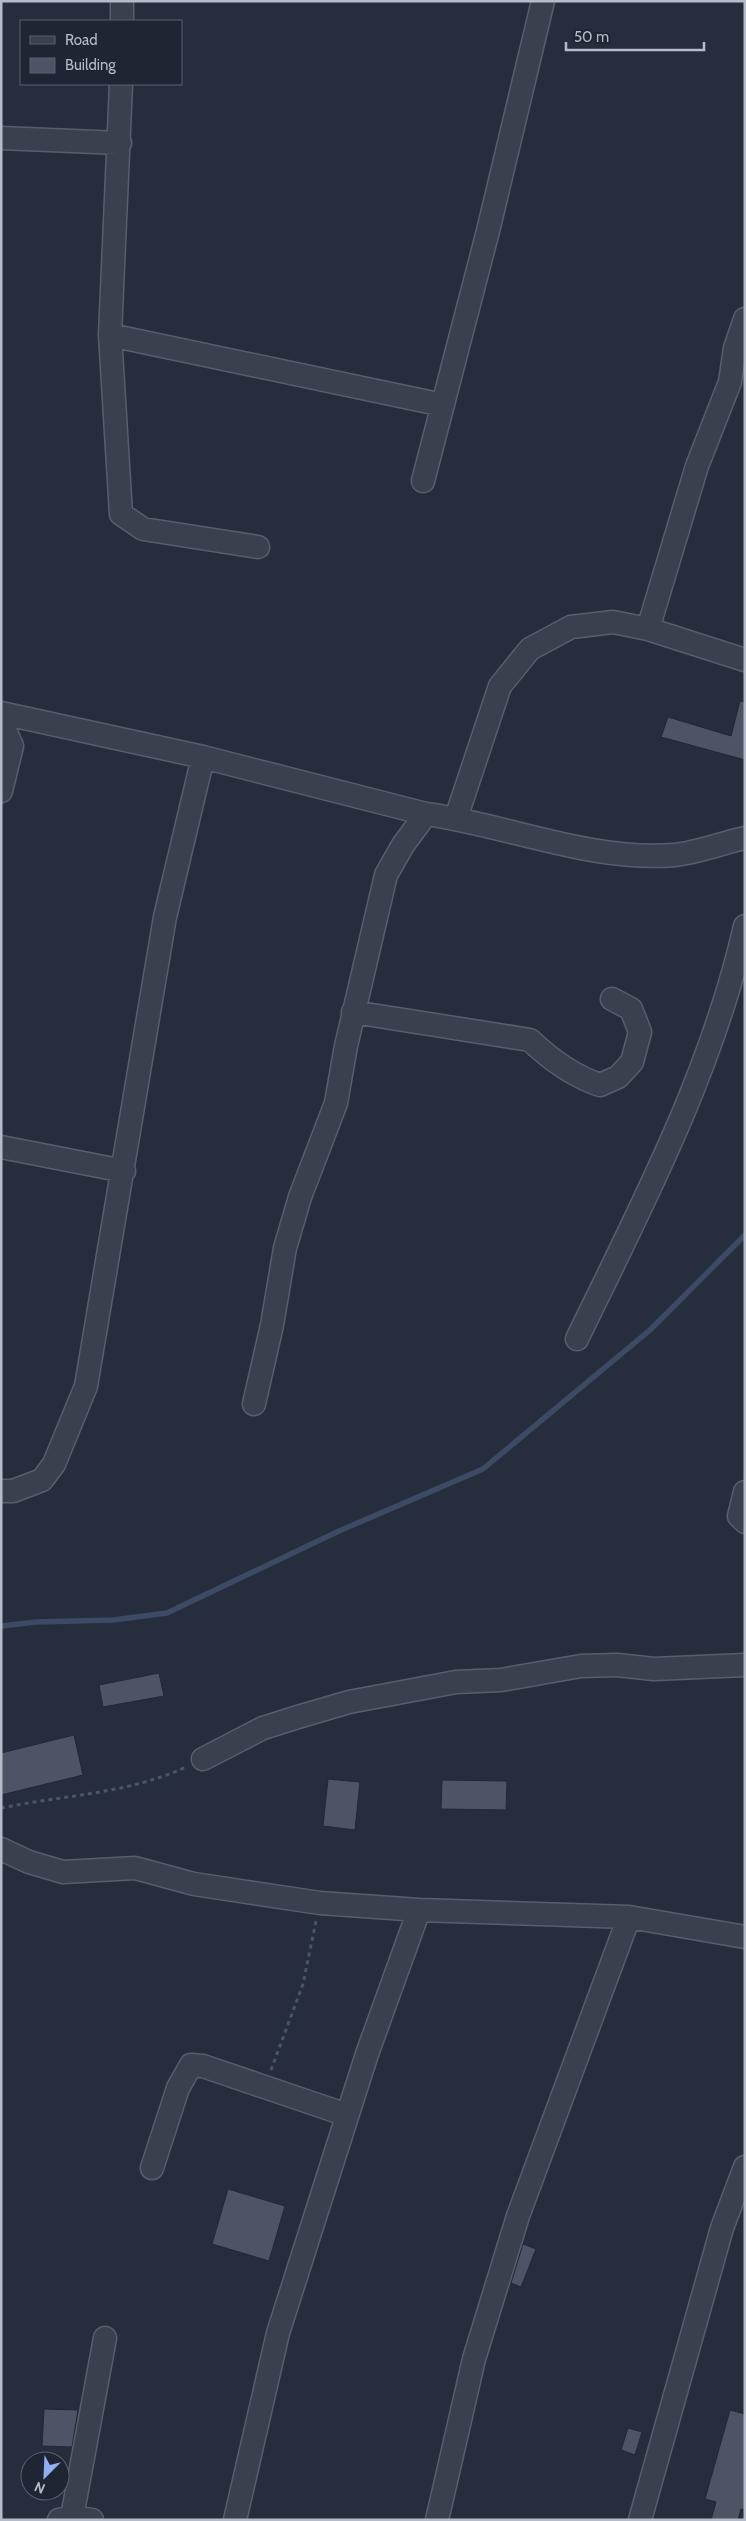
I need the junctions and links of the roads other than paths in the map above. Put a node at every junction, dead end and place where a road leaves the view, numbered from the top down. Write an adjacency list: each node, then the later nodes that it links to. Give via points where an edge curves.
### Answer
1 (122, 1): 3 (street)
2 (543, 1): 9 (street)
3 (122, 20)
4 (121, 85): 6 (street)
5 (1, 138): 6 (street)
6 (120, 143): 8 (street)
7 (745, 319): 12 (street, via 730,382 697,466)
8 (110, 336): 9 (street); 11 (street, via 121,514 143,530)
9 (443, 406): 10 (street)
10 (423, 481)
11 (258, 546)
12 (648, 629): 13 (street); 21 (street, via 613,622 571,627 530,649 500,686)
13 (745, 660)
14 (1, 713): 16 (street)
15 (1, 721): 17 (street)
16 (38, 722): 17 (street); 18 (street)
17 (12, 746): 19 (street)
18 (203, 757): 20 (street); 27 (street, via 165,916)
19 (1, 791)
20 (426, 814): 21 (street); 25 (street, via 386,875)
21 (456, 818): 22 (street, via 612,854 675,855)
22 (745, 838)
23 (745, 926): 28 (street, via 709,1051 654,1180)
24 (612, 999): 25 (street, via 631,1009 640,1032 632,1062 618,1077 600,1085 578,1078 530,1040)
25 (353, 1012): 29 (street, via 336,1103 300,1197 285,1248)
26 (1, 1147): 27 (street)
27 (124, 1171): 30 (street, via 86,1386 54,1464 42,1480 13,1491)
28 (577, 1339)
29 (254, 1404)
30 (1, 1491)
31 (745, 1492): 32 (street, via 739,1516)
32 (745, 1522)
33 (745, 1665): 34 (street, via 654,1669 581,1666 501,1680 456,1682 349,1702 298,1717 263,1728)
34 (203, 1759)
35 (1, 1849): 36 (street, via 63,1872 135,1868 194,1884 320,1903)
36 (419, 1910): 37 (street); 39 (street)
37 (629, 1917): 38 (street); 45 (street, via 518,2216 474,2359)
38 (745, 1937)
39 (347, 2115): 41 (street, via 203,2066 191,2065 178,2088); 44 (street, via 278,2333)
40 (745, 2167): 46 (street, via 722,2228)
41 (152, 2168)
42 (105, 2338): 43 (street)
43 (74, 2519)
44 (234, 2520)
45 (437, 2520)
46 (640, 2520)

